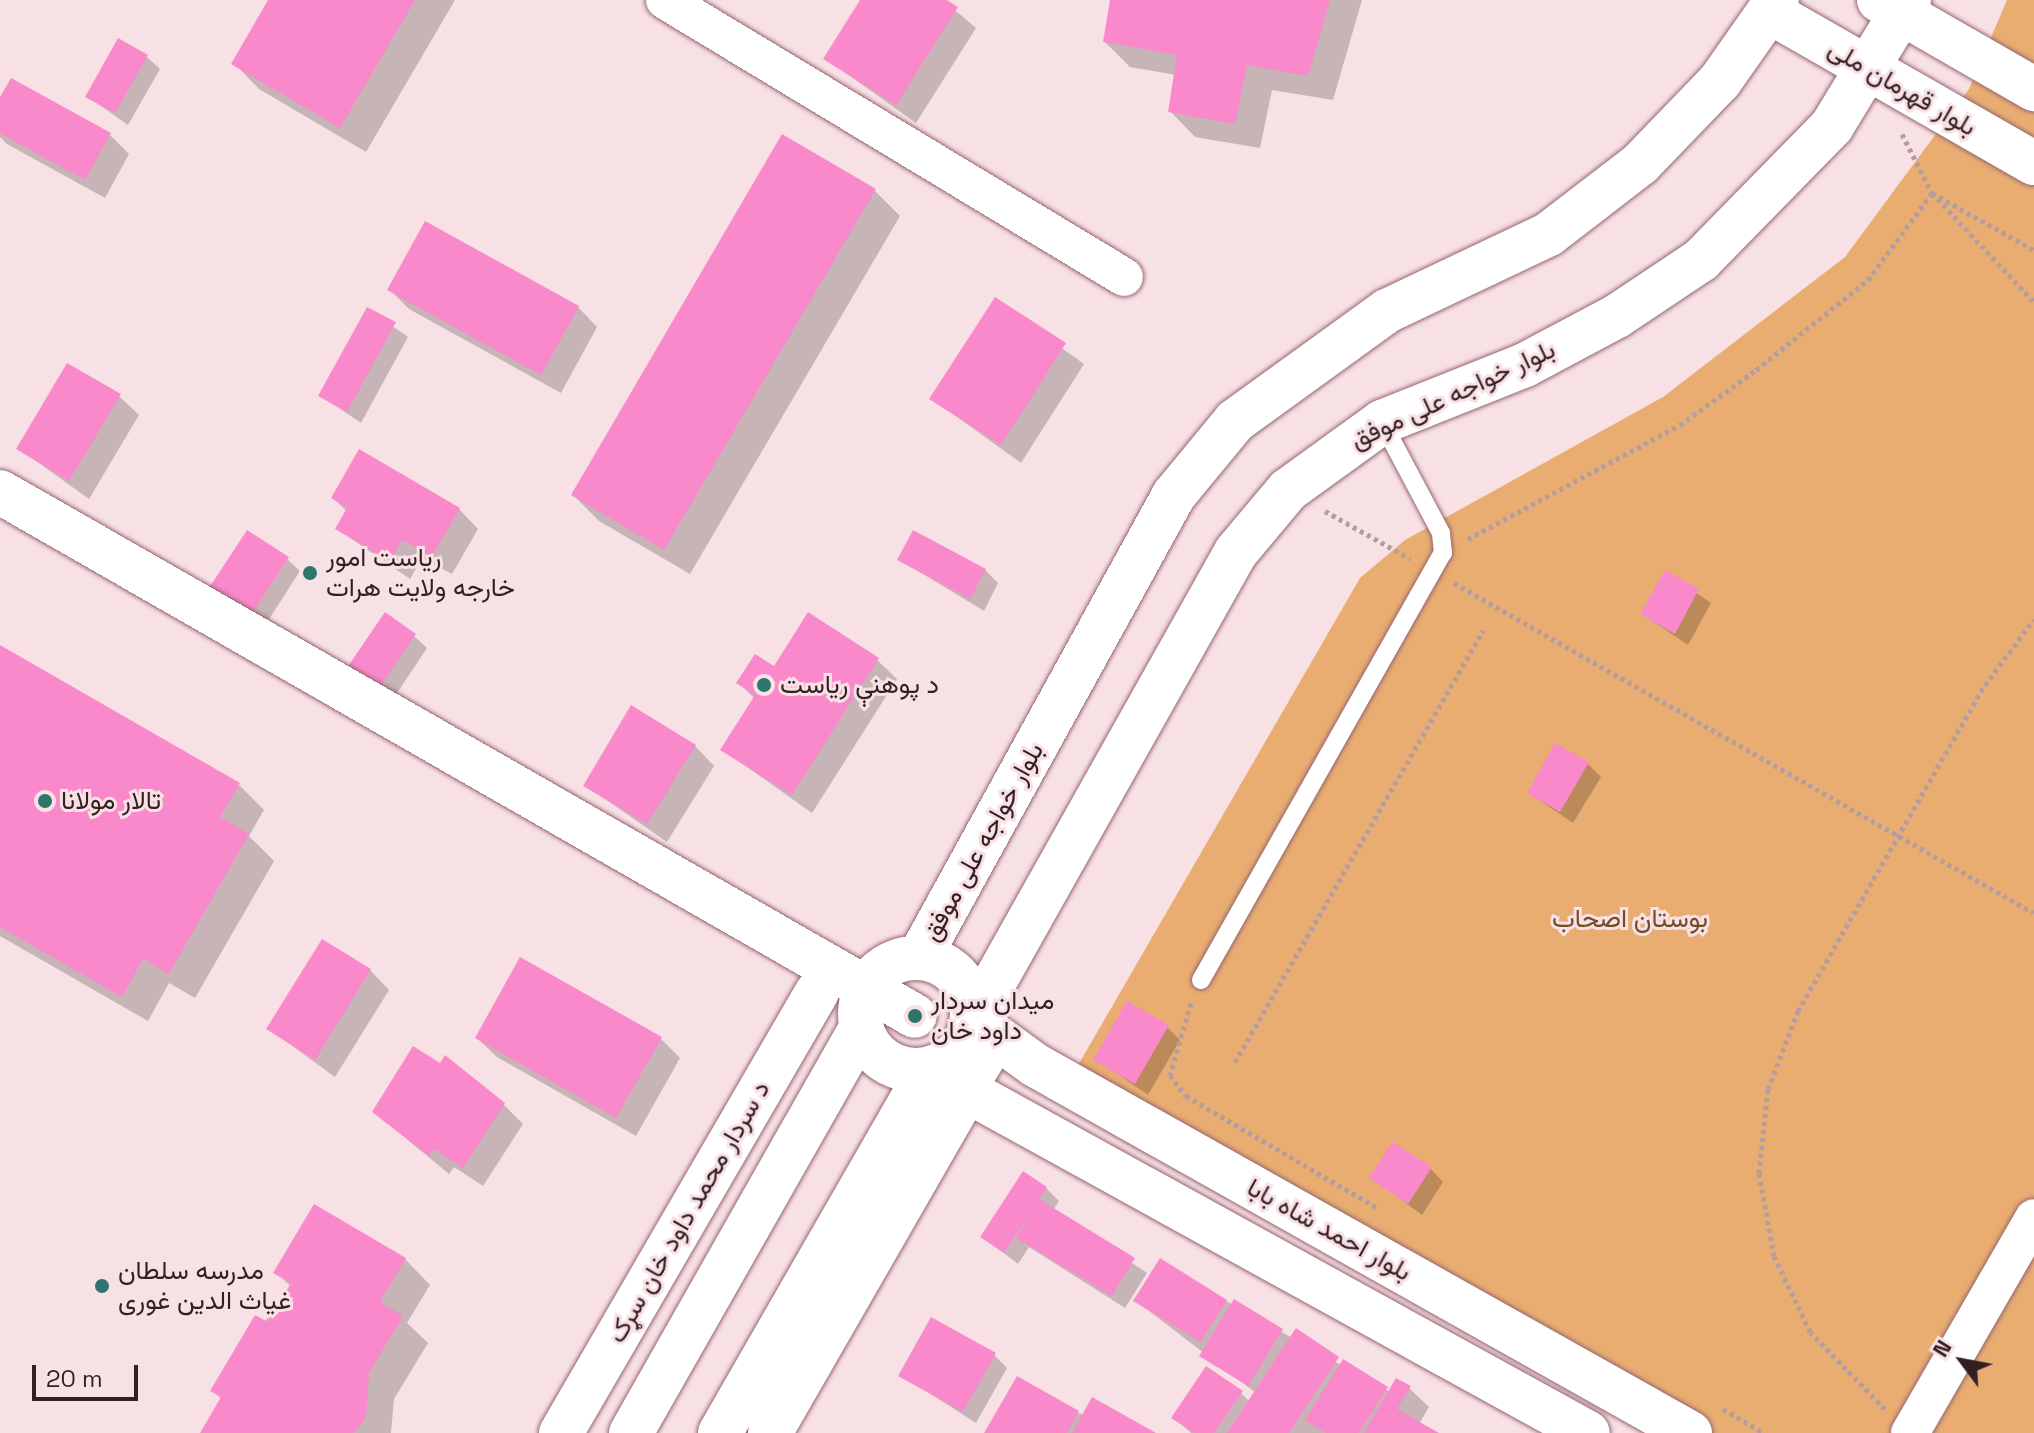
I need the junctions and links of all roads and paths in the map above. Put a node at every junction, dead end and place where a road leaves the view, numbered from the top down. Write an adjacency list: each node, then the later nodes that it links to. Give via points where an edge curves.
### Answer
1 (665, 0): 10 (street)
2 (1897, 4): 4 (main road, بلوار خواجه علی موفق); 5 (main road)
3 (1773, 6): 4 (main road, بلوار قهرمان ملی); 21 (main road, بلوار خواجه علی موفق, via 1720,81 1640,164 1549,234 1387,311 1312,358 1235,421 1174,495)
4 (1868, 68): 7 (main road, بلوار قهرمان ملی); 12 (main road, بلوار خواجه علی موفق, via 1832,126 1701,260 1617,316 1525,365)
5 (2034, 89)
6 (1897, 124): 8 (path)
7 (2034, 163)
8 (1932, 193): 9 (path); 11 (path); 15 (path, via 1868,280 1756,370 1680,425)
9 (2034, 250)
10 (1124, 277)
11 (2034, 302)
12 (1382, 422): 13 (main road, بلوار خواجه علی موفق); 15 (lane, via 1441,533)
13 (1288, 490): 16 (path); 26 (main road, بلوار خواجه علی موفق, via 1236,552)
14 (0, 492): 24 (main road)
15 (1443, 553): 16 (lane)
16 (1435, 572): 19 (path); 22 (lane)
17 (2034, 619): 19 (path, via 1985,685)
18 (1483, 630): 27 (path)
19 (1898, 836): 20 (path); 33 (path, via 1781,1049 1763,1117 1759,1173 1774,1256 1810,1332 1866,1395)
20 (2034, 913)
21 (899, 964): 24 (main road); 25 (main road, بلوار خواجه علی موفق, via 863,996); 26 (main road, via 959,977)
22 (1201, 980): 30 (path, via 1173,1048 1170,1075 1186,1096)
23 (817, 992): 24 (main road); 25 (main road); 34 (main road, د سردار محمد داود خان سړک)
24 (915, 1016)
25 (861, 1028): 28 (main road, via 887,1063); 35 (main road)
26 (984, 1031): 28 (main road, بلوار خواجه علی موفق); 29 (street); 32 (main road, بلوار احمد شاه بابا)
27 (1235, 1062)
28 (929, 1070): 29 (main road, بلوار احمد شاه بابا); 36 (main road)
29 (966, 1092): 37 (main road); 38 (main road, بلوار احمد شاه بابا)
30 (1392, 1216)
31 (2034, 1218): 33 (street)
32 (1699, 1417): 39 (path)
33 (1912, 1430)
34 (561, 1433)
35 (631, 1433)
36 (720, 1433)
37 (770, 1433)
38 (1588, 1433)
39 (1764, 1433)

